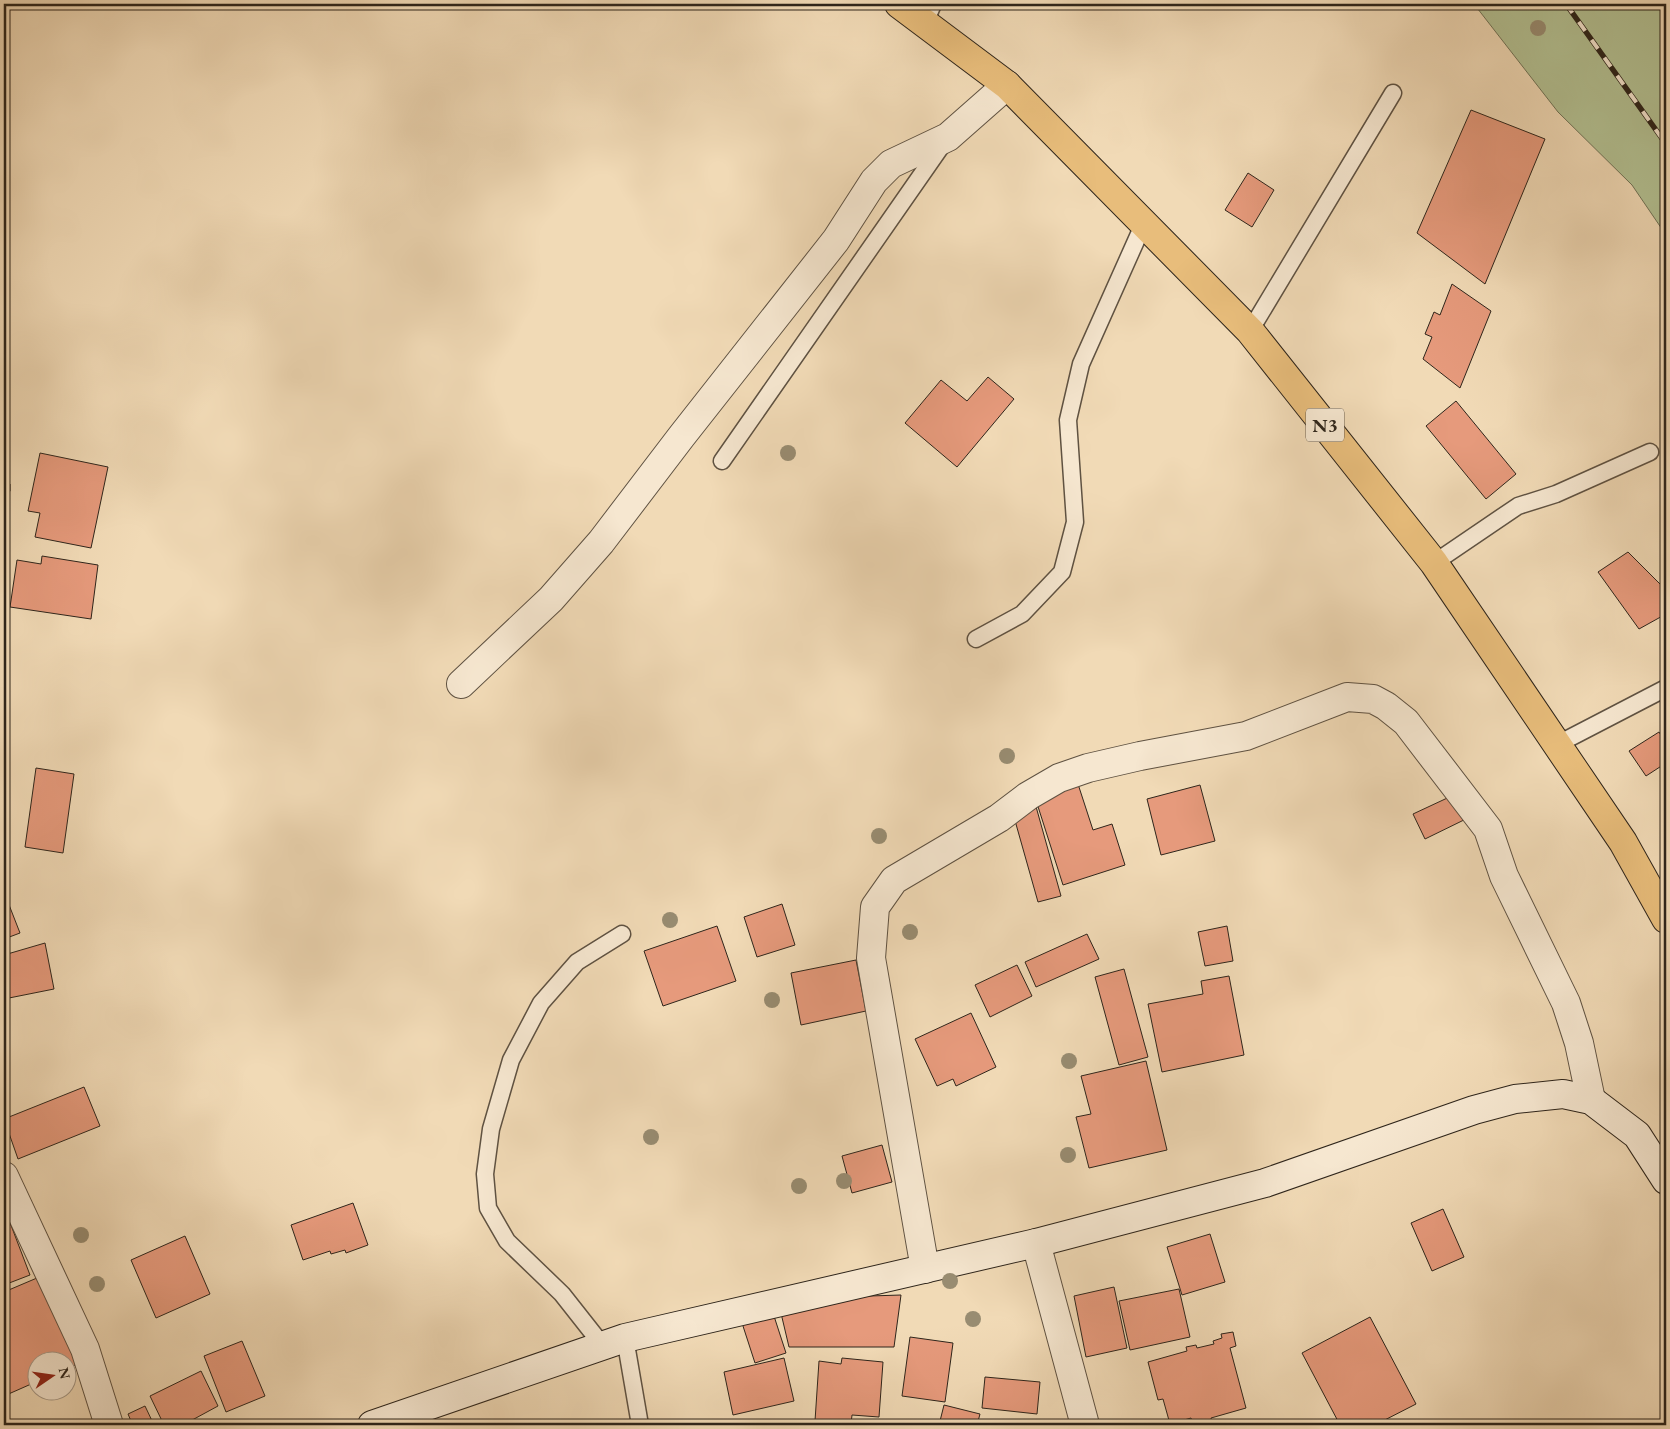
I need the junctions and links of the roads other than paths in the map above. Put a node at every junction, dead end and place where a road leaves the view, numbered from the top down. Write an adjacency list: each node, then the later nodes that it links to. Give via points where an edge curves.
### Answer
1 (899, 4): 2 (highway, N3)
2 (929, 14): 3 (highway, N3)
3 (1007, 85): 5 (street); 6 (highway, N3)
4 (1393, 93): 7 (lane)
5 (948, 137): 9 (lane); 12 (street, via 891,164 874,181 836,240 601,542 551,598)
6 (1144, 223): 7 (highway, N3); 11 (lane, via 1081,364 1068,420 1075,522 1062,572 1022,614)
7 (1250, 331): 10 (highway, N3)
8 (1650, 452): 10 (lane, via 1556,494 1518,506)
9 (722, 461)
10 (1434, 562): 14 (highway, N3)
11 (976, 639)
12 (461, 684)
13 (1666, 688): 14 (lane)
14 (1558, 744): 15 (highway, N3, via 1624,842)
15 (1666, 919)
16 (622, 934): 22 (lane, via 577,962 541,1003 511,1060 491,1129 485,1174 488,1208 506,1241)
17 (1592, 1100): 19 (street, via 1637,1135); 20 (street, via 1564,1094 1515,1099 1474,1110 1266,1183); 21 (street, via 1566,1003 1504,876 1488,829 1406,722 1373,699 1347,696 1246,736 1140,756 1060,778 894,880 876,907 871,958)
18 (4, 1176): 23 (street, via 85,1349)
19 (1666, 1180)
20 (1036, 1243): 21 (street); 26 (street)
21 (925, 1269): 22 (street)
22 (614, 1342): 24 (street); 25 (lane)
23 (109, 1425)
24 (372, 1425)
25 (640, 1425)
26 (1085, 1425)

